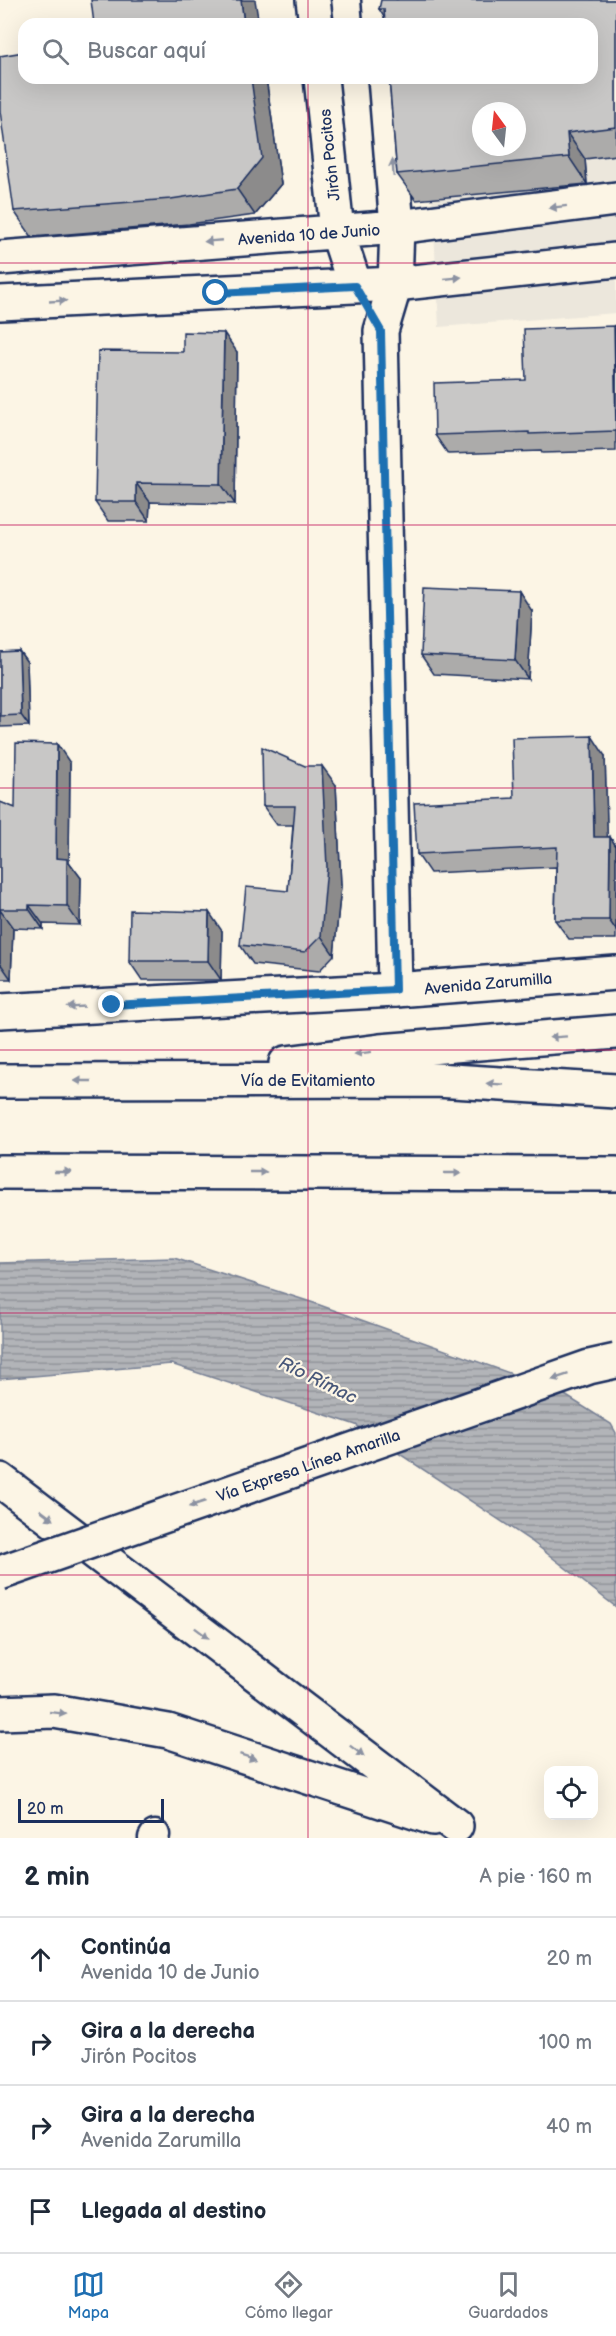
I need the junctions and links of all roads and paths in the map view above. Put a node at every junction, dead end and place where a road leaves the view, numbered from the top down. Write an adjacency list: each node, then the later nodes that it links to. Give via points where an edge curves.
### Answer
1 (313, 0): 3 (main road)
2 (379, 0): 4 (main road)
3 (315, 18)
4 (380, 18)
5 (322, 84): 9 (main road, Jirón Pocitos)
6 (386, 84): 8 (main road, Jirón Pocitos, one-way to 6)
7 (616, 199): 8 (main road, Avenida 10 de Junio, one-way to 8)
8 (397, 227): 9 (main road, Avenida 10 de Junio); 12 (main road, Jirón Pocitos)
9 (336, 231): 10 (main road, Avenida 10 de Junio, one-way to 10); 13 (main road, Jirón Pocitos)
10 (0, 258)
11 (616, 260): 12 (main road, one-way to 11)
12 (395, 284): 13 (main road); 15 (main road, Jirón Pocitos)
13 (355, 286): 14 (main road, one-way to 13); 15 (main road, Jirón Pocitos)
14 (0, 303)
15 (381, 331): 17 (main road, Jirón Pocitos)
16 (616, 973): 17 (main road, Avenida Zarumilla)
17 (395, 990): 18 (main road, Avenida Zarumilla, one-way to 18)
18 (0, 1011)
19 (616, 1032): 21 (main road, one-way to 21, via 380,1051)
20 (0, 1081): 21 (main road, Vía de Evitamiento, one-way to 20)
21 (141, 1081): 22 (main road, Vía de Evitamiento, one-way to 21, via 436,1080)
22 (616, 1091)
23 (0, 1172): 24 (main road, one-way to 24)
24 (616, 1174)
25 (616, 1361): 27 (main road, Vía Expresa Línea Amarilla, one-way to 27, bridge, via 566,1375)
26 (0, 1480): 29 (main road, one-way to 29)
27 (0, 1573)
28 (0, 1713): 29 (main road, one-way to 29, via 54,1711 168,1731)
29 (466, 1832)

